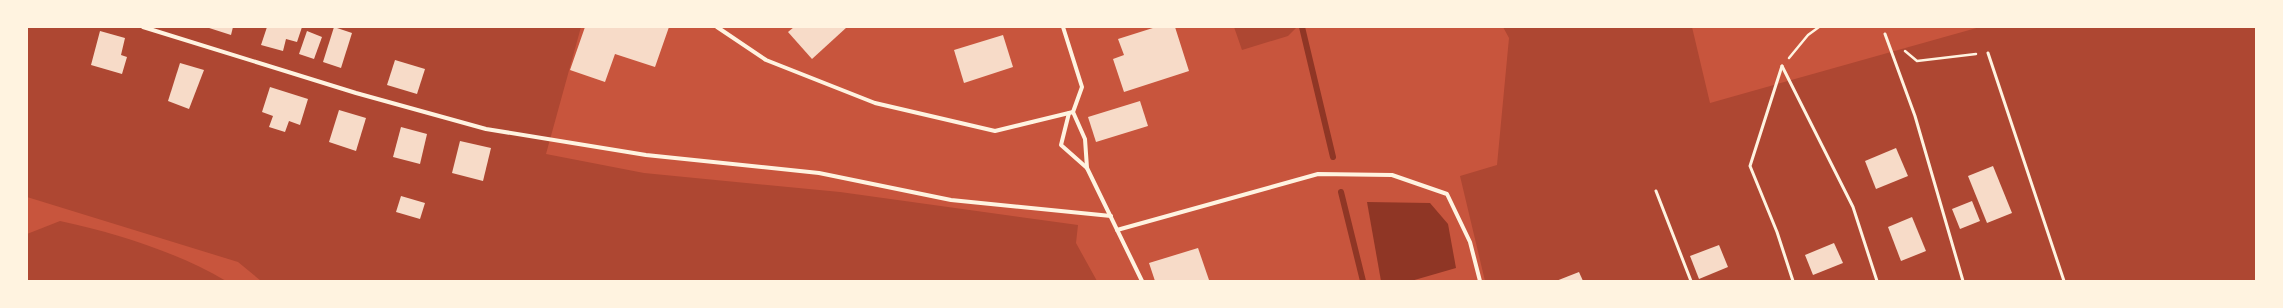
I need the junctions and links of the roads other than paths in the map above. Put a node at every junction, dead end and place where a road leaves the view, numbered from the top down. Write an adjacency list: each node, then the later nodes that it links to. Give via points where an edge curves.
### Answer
1 (142, 27): 9 (street, via 356,93 486,129 646,154 818,173 951,200)
2 (717, 27): 6 (street, via 766,60 875,103 995,131)
3 (1063, 27): 6 (street, via 1082,87)
4 (1885, 34): 16 (lane, via 1915,116)
5 (1988, 53): 17 (lane)
6 (1071, 112): 7 (street, via 1085,139); 7 (street, via 1061,145)
7 (1087, 168): 9 (street)
8 (1656, 191): 13 (lane)
9 (1111, 216): 10 (street)
10 (1117, 230): 11 (street); 12 (street, via 1318,174 1392,175 1447,194 1470,242)
11 (1142, 281)
12 (1480, 281)
13 (1691, 281)
14 (1793, 281): 15 (lane, via 1777,232 1750,166 1782,66 1853,207)
15 (1877, 281)
16 (1963, 281)
17 (2064, 281)

